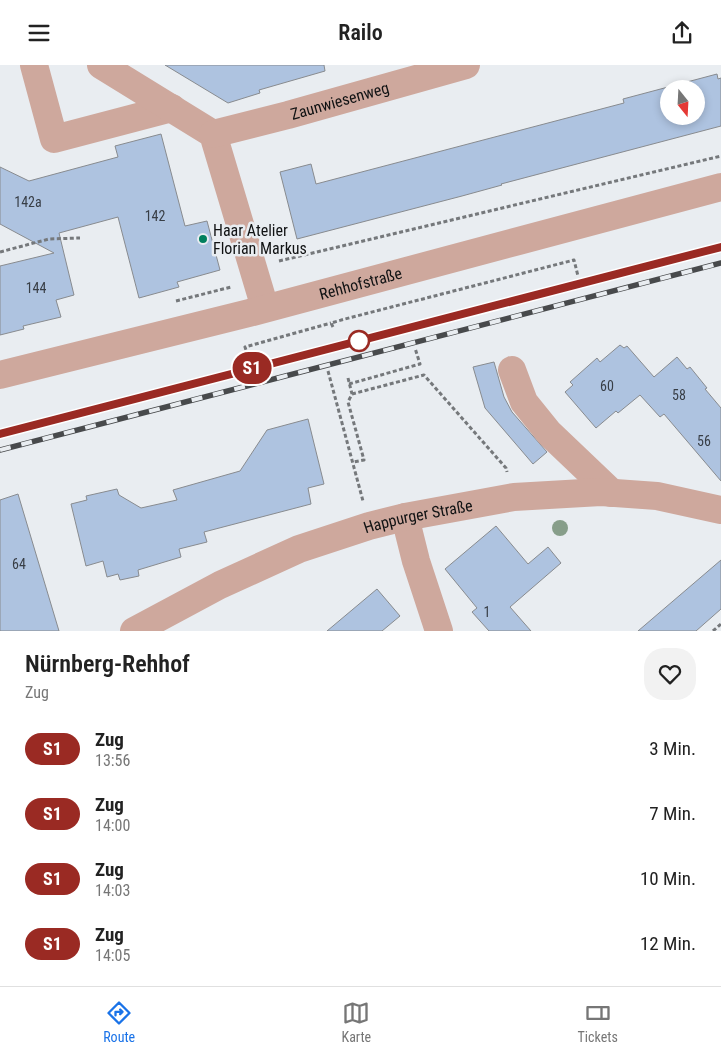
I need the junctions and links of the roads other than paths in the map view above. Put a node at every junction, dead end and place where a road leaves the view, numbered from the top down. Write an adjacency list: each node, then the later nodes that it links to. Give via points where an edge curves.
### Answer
1 (34, 65): 4 (street, via 54,139)
2 (101, 65): 4 (street)
3 (466, 65): 5 (street, Zaunwiesenweg)
4 (172, 109): 5 (street)
5 (213, 134): 7 (street)
6 (721, 187): 7 (street, Rehhofstraße)
7 (265, 308): 9 (street, Rehhofstraße)
8 (512, 370): 10 (street, via 524,402 549,433)
9 (0, 375)
10 (612, 493): 11 (street, Happurger Straße, via 658,496); 12 (street, Happurger Straße, via 514,497)
11 (721, 510)
12 (405, 517): 13 (street, Happurger Straße, via 299,549 220,585); 14 (street)
13 (134, 631)
14 (439, 631)

